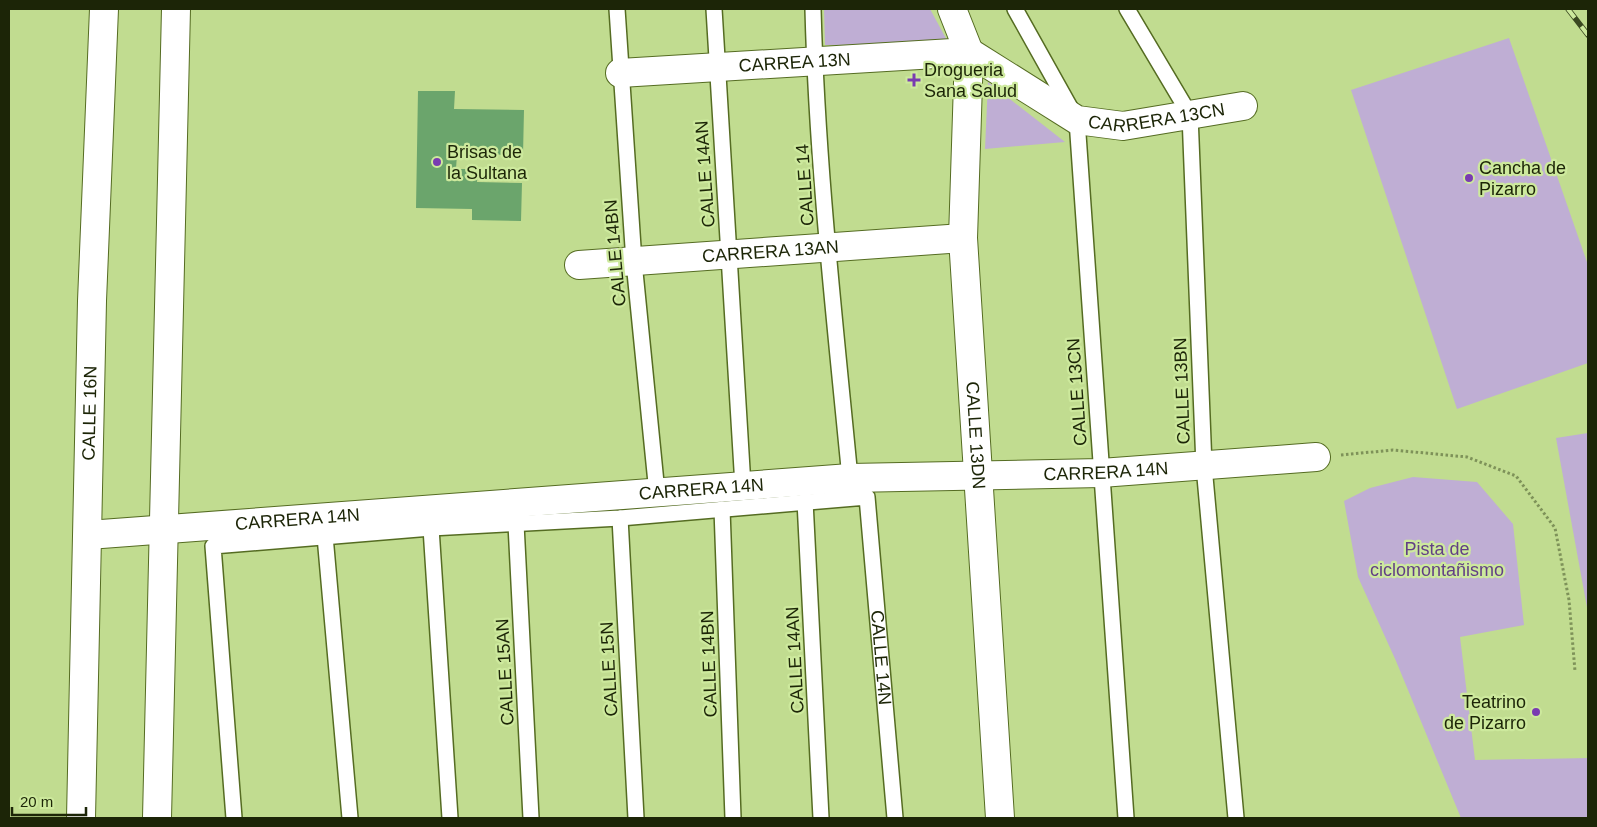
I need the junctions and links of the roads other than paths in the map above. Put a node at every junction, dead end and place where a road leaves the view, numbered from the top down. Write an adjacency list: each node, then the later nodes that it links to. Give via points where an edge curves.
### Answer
1 (104, 9): 34 (street, CALLE 16N, via 92,301)
2 (176, 9): 33 (street)
3 (617, 9): 12 (lane, CALLE 14BN)
4 (714, 9): 11 (lane, CALLE 14AN)
5 (813, 9): 10 (lane, CALLE 14)
6 (952, 9): 9 (street)
7 (1015, 9): 15 (lane, CALLE 13CN)
8 (1127, 9): 14 (lane, CALLE 13BN)
9 (969, 52): 10 (street, CARREA 13N); 15 (street, CARRERA 13CN); 16 (street, CALLE 13DN)
10 (814, 61): 11 (street, CARREA 13N); 17 (lane, CALLE 14)
11 (717, 67): 12 (street, CARREA 13N); 18 (lane, CALLE 14AN)
12 (620, 73): 19 (lane, CALLE 14BN)
13 (1243, 106): 14 (street, CARRERA 13CN)
14 (1190, 115): 15 (street, CARRERA 13CN, via 1123,126); 22 (lane, CALLE 13BN)
15 (1077, 120): 24 (lane, CALLE 13CN)
16 (963, 238): 17 (street, CARRERA 13AN); 23 (street, CALLE 13DN)
17 (828, 248): 18 (street, CARRERA 13AN); 26 (lane, CALLE 14)
18 (728, 255): 19 (street, CARRERA 13AN); 25 (lane, CALLE 14AN)
19 (634, 262): 20 (street, CARRERA 13AN); 27 (lane, CALLE 14BN)
20 (578, 266)
21 (1316, 458): 22 (street, CARRERA 14N)
22 (1204, 466): 24 (street, CARRERA 14N); 48 (lane, CALLE 13BN)
23 (977, 474): 24 (street, CARRERA 14N); 26 (street, CARRERA 14N); 46 (street, CALLE 13DN)
24 (1101, 474): 47 (lane, CALLE 13CN)
25 (743, 486): 26 (street, CARRERA 14N); 27 (street, CARRERA 14N)
26 (858, 488): 28 (lane); 45 (lane, CALLE 14N)
27 (657, 493): 33 (street, CARRERA 14N)
28 (806, 501): 29 (lane); 44 (lane, CALLE 14AN)
29 (722, 509): 30 (lane); 43 (lane, CALLE 14BN)
30 (620, 518): 31 (lane); 42 (lane, CALLE 15N)
31 (516, 524): 32 (lane); 41 (lane, CALLE 15AN)
32 (431, 528): 35 (lane); 40 (lane)
33 (164, 529): 34 (street, CARRERA 14N); 37 (street)
34 (88, 534): 36 (street, CALLE 16N)
35 (325, 536): 38 (lane, via 213,546); 39 (lane)
36 (81, 818)
37 (158, 818)
38 (234, 818)
39 (350, 818)
40 (450, 818)
41 (531, 818)
42 (636, 818)
43 (733, 818)
44 (821, 818)
45 (895, 818)
46 (1000, 818)
47 (1126, 818)
48 (1236, 818)

